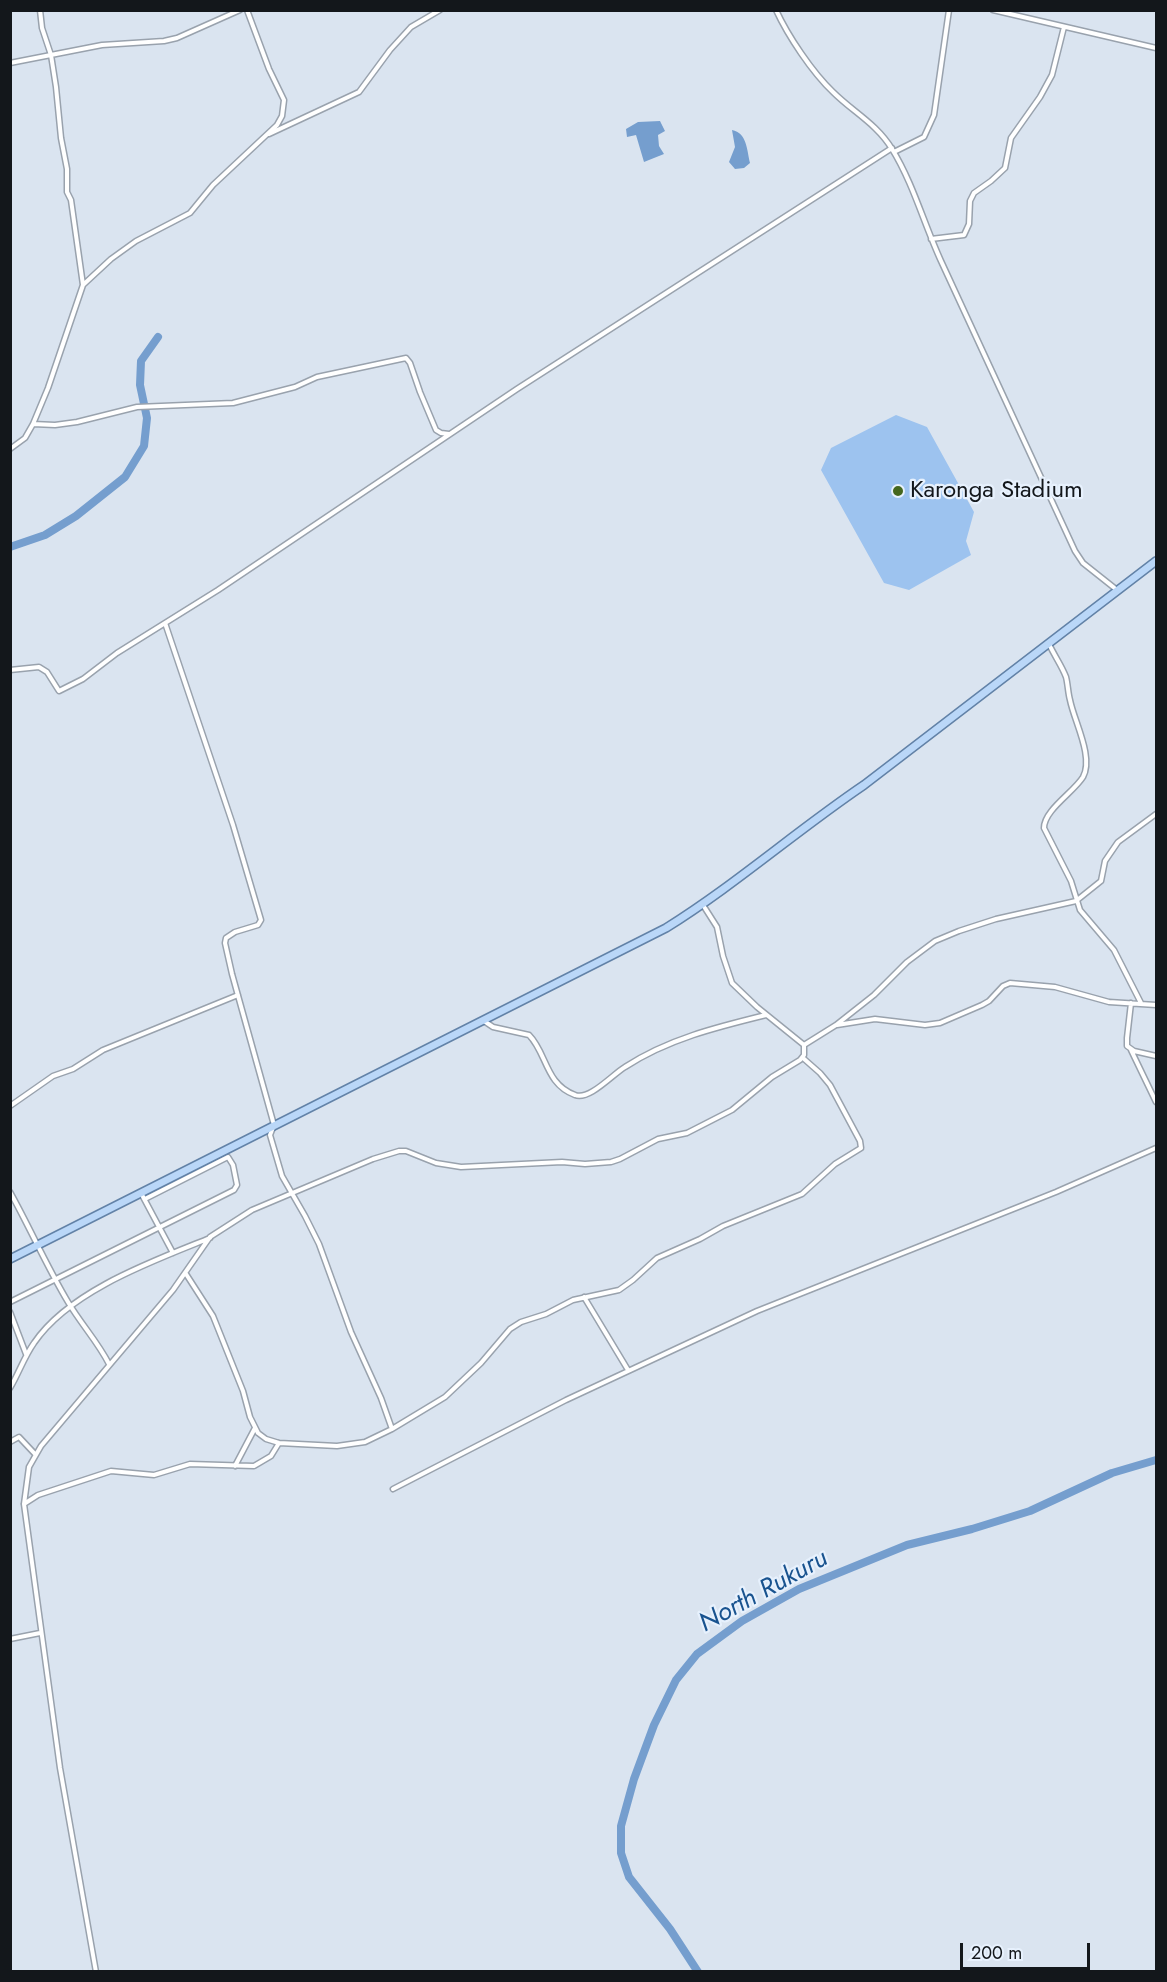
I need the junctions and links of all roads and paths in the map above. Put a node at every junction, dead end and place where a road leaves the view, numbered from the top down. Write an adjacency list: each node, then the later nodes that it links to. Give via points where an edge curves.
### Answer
1 (40, 10): 10 (street)
2 (240, 10): 10 (street, via 170,39 102,45)
3 (247, 10): 12 (street, via 284,100 282,116)
4 (440, 10): 12 (street, via 411,27 359,92)
5 (776, 10): 13 (street, via 787,32 832,92 877,129)
6 (948, 10): 13 (street, via 934,115 924,136)
7 (993, 10): 8 (street)
8 (1064, 27): 9 (street); 14 (street, via 1052,75 1011,138 1005,168 969,201 969,224 964,235)
9 (1156, 48)
10 (51, 55): 11 (street); 15 (street, via 67,192)
11 (10, 63)
12 (266, 135): 15 (street, via 213,184 190,213 136,241)
13 (893, 150): 14 (street); 17 (street)
14 (931, 239): 20 (street, via 1075,551 1083,563)
15 (83, 285): 16 (street)
16 (33, 423): 17 (street, via 76,422 141,406 233,403 317,377 406,358 436,430); 18 (street, via 25,438)
17 (450, 434): 21 (street)
18 (10, 449)
19 (1156, 561): 20 (main road)
20 (1117, 590): 22 (main road)
21 (165, 623): 23 (street, via 62,691 39,667); 27 (street, via 261,920 258,925 226,938)
22 (1049, 644): 25 (street, via 1065,675 1086,763 1083,777 1049,814 1044,828 1074,887); 26 (main road)
23 (10, 670)
24 (1156, 814): 25 (street, via 1118,842 1105,861 1101,881)
25 (1077, 901): 29 (street, via 1086,919 1114,950); 33 (street, via 996,919 935,941)
26 (703, 905): 31 (street, via 717,927 732,983); 32 (main road, via 666,928)
27 (238, 995): 39 (street, via 103,1050 73,1069 53,1076); 40 (street)
28 (1131, 1003): 29 (street); 33 (street, via 1109,1002 1055,987 1010,983 982,1005 940,1023 875,1019); 35 (street, via 1126,1038)
29 (1141, 1003): 30 (street)
30 (1156, 1005)
31 (766, 1015): 32 (street, via 689,1036 631,1063 582,1096 560,1086 529,1035 493,1027); 34 (street)
32 (484, 1021): 40 (main road)
33 (836, 1025): 34 (street)
34 (804, 1045): 37 (street)
35 (1131, 1049): 36 (street); 38 (street)
36 (1156, 1056)
37 (802, 1058): 43 (street, via 737,1107 687,1134 658,1139 611,1162 461,1167 399,1151); 52 (street, via 830,1085 861,1148 820,1176 802,1194 657,1258 619,1290)
38 (1156, 1102)
39 (10, 1106)
40 (274, 1125): 43 (street, via 270,1135); 44 (main road)
41 (1156, 1148): 58 (street, via 757,1311)
42 (10, 1192): 47 (street)
43 (291, 1194): 46 (street, via 243,1215); 61 (street, via 319,1244)
44 (143, 1196): 45 (street); 45 (street, via 228,1157 237,1185 234,1190); 47 (main road)
45 (160, 1226): 48 (street); 51 (street)
46 (210, 1238): 48 (street); 50 (street)
47 (38, 1244): 49 (main road); 51 (street)
48 (173, 1253): 54 (street)
49 (10, 1259)
50 (186, 1274): 57 (street); 60 (street, via 213,1316)
51 (56, 1280): 53 (street); 54 (street)
52 (584, 1298): 58 (street); 61 (street, via 510,1329 445,1397)
53 (10, 1302)
54 (70, 1305): 56 (street, via 35,1341); 57 (street)
55 (10, 1312): 56 (street)
56 (27, 1355): 59 (street)
57 (109, 1364): 64 (street)
58 (628, 1371): 66 (street)
59 (10, 1388)
60 (255, 1428): 63 (street, via 266,1439); 65 (street)
61 (392, 1429): 63 (street, via 365,1442 347,1445)
62 (10, 1442): 64 (street, via 19,1437)
63 (279, 1443): 65 (street, via 263,1462 251,1467)
64 (35, 1454): 67 (street, via 29,1467)
65 (235, 1466): 67 (street, via 190,1464 154,1475 111,1471 38,1495)
66 (393, 1490)
67 (24, 1504): 68 (street)
68 (40, 1633): 69 (street); 70 (street)
69 (10, 1639)
70 (96, 1971)

